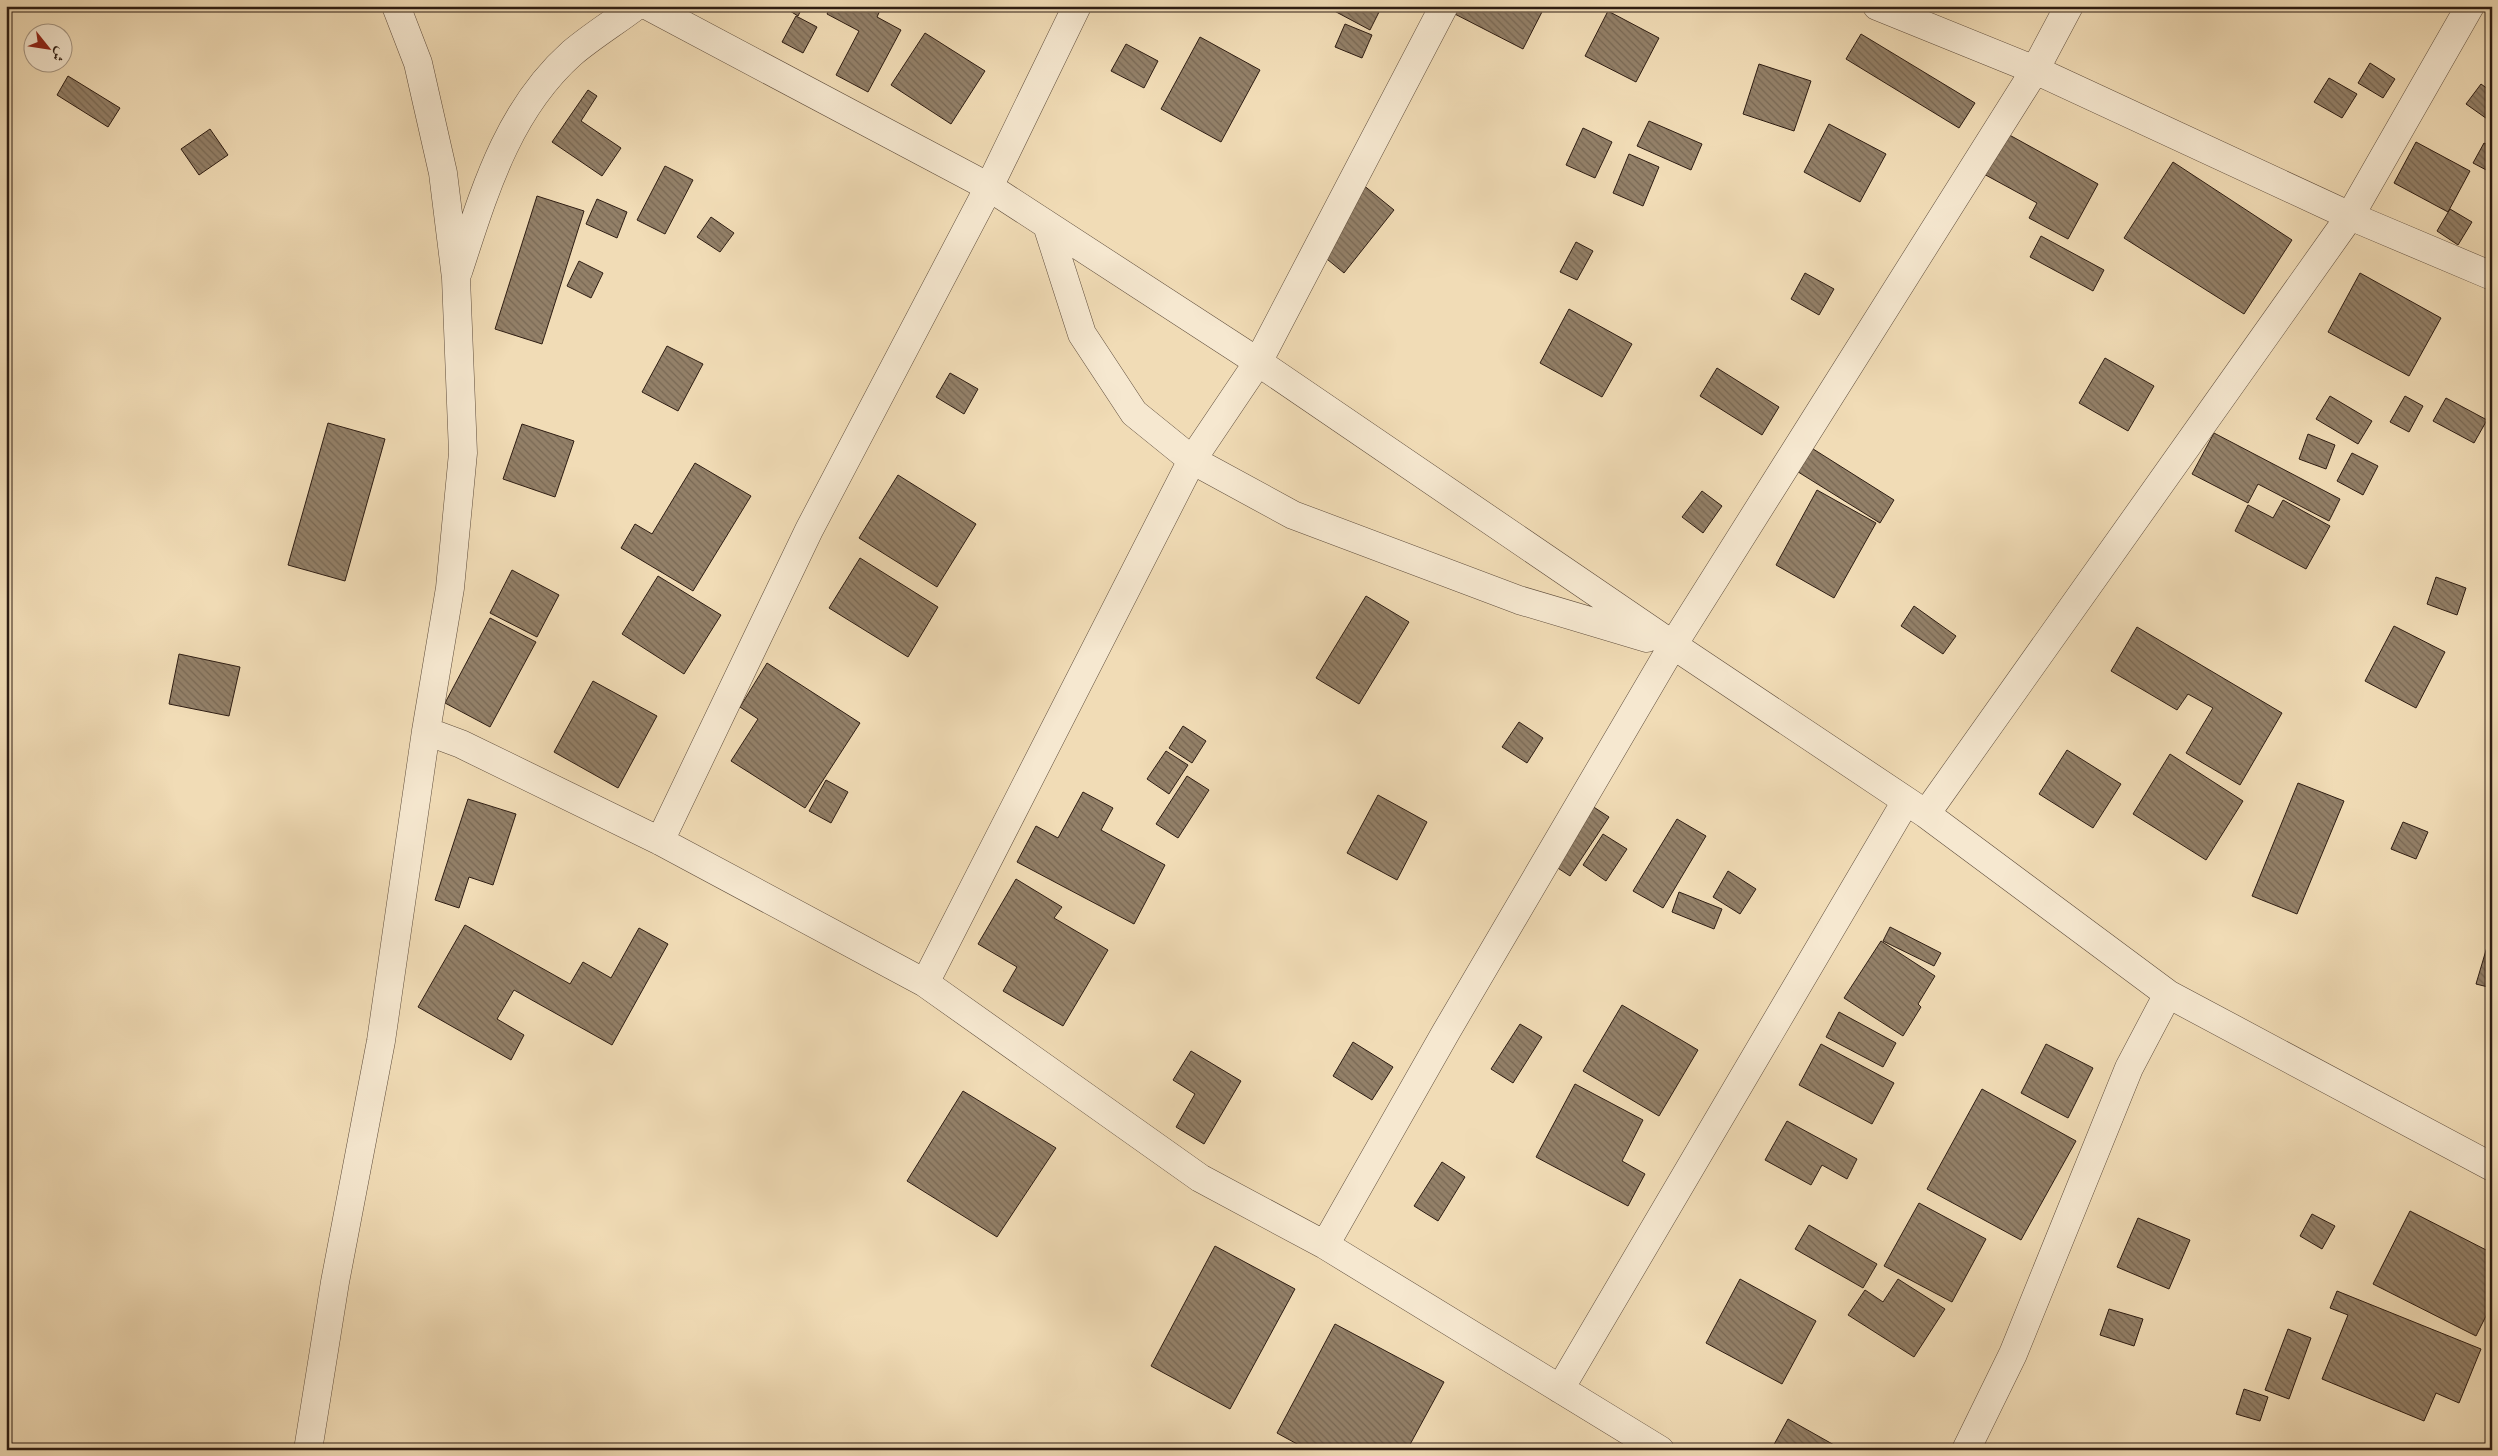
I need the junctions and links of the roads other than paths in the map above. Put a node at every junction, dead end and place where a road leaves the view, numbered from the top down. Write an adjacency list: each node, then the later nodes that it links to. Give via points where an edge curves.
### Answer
1 (396, 6): 14 (street, via 418,63 440,164)
2 (636, 6): 14 (street, via 572,53 516,121 490,176)
3 (648, 6): 10 (street)
4 (1077, 6): 10 (street)
5 (1444, 6): 15 (street)
6 (1877, 6): 9 (street)
7 (2069, 6): 9 (street)
8 (2470, 6): 11 (street)
9 (2036, 70): 11 (street); 17 (street)
10 (989, 187): 12 (street); 20 (street, via 809,530)
11 (2350, 216): 13 (street); 19 (street)
12 (1047, 225): 15 (street); 16 (street, via 1082,334 1134,413)
13 (2492, 276)
14 (456, 278): 18 (street, via 463,453 450,588)
15 (1258, 362): 16 (street); 17 (street)
16 (1192, 460): 17 (street, via 1303,518 1519,600); 21 (street)
17 (1673, 645): 19 (street); 24 (street)
18 (426, 731): 20 (street, via 461,744); 26 (street, via 381,1041 335,1282)
19 (1916, 807): 22 (street); 25 (street)
20 (660, 841): 21 (street)
21 (925, 983): 24 (street, via 1200,1178)
22 (2168, 994): 23 (street); 28 (street, via 2124,1080 2013,1354)
23 (2492, 1167)
24 (1325, 1245): 25 (street)
25 (1560, 1389): 27 (street)
26 (308, 1450)
27 (1660, 1450)
28 (1966, 1450)

